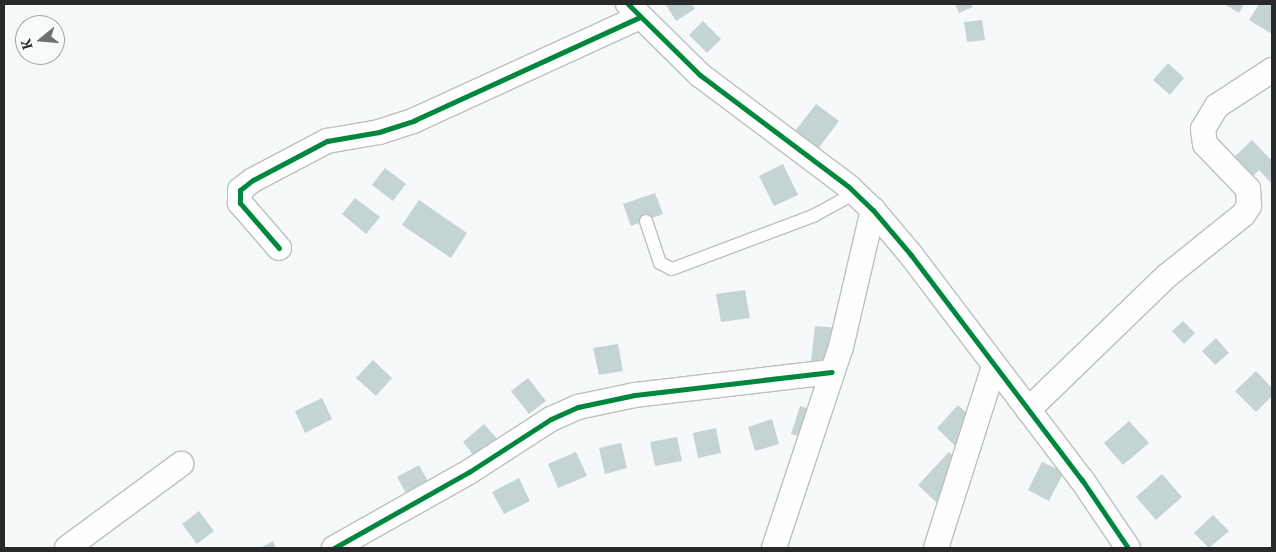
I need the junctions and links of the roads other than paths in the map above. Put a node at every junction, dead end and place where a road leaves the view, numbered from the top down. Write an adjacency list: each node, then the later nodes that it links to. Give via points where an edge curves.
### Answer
1 (634, 10): 3 (street, via 700,75); 6 (street, via 415,120 379,132 327,141 253,180 240,190 240,202)
2 (1272, 70): 9 (street, via 1217,106 1203,129 1205,144 1248,189 1249,206 1243,215 1168,275)
3 (855, 193): 4 (street); 5 (lane, via 813,216 672,269 660,263)
4 (873, 210): 7 (street); 8 (street, via 841,347)
5 (646, 221)
6 (279, 248)
7 (994, 366): 9 (street); 14 (street)
8 (832, 372): 12 (street, via 635,395 578,407 551,419 469,472); 13 (street)
9 (1028, 410): 15 (street)
10 (181, 464): 11 (street)
11 (67, 548)
12 (334, 548)
13 (774, 548)
14 (936, 548)
15 (1128, 548)

